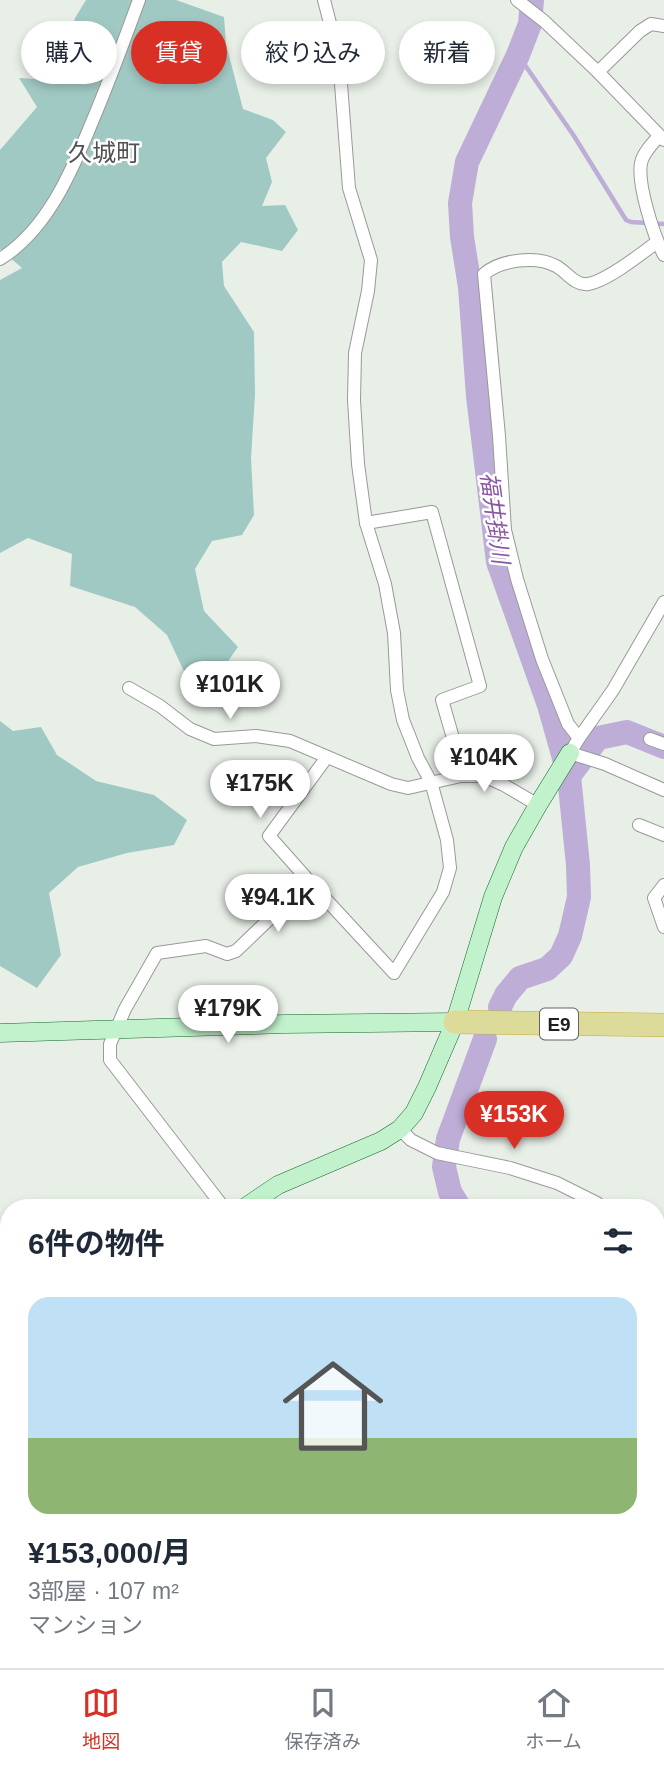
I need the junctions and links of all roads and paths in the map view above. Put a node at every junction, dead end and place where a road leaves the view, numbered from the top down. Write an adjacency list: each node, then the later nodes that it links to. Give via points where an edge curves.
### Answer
1 (139, 0): 9 (street, via 71,173 37,227)
2 (324, 0): 10 (street, via 340,58 349,188 371,260 355,353 354,400)
3 (517, 0): 5 (street)
4 (664, 26): 5 (street, via 651,24 640,31)
5 (598, 72): 6 (street)
6 (662, 138): 7 (street, via 648,149 641,163)
7 (657, 242): 8 (street); 15 (street, via 585,285 539,260 510,262 484,274 506,530 542,659)
8 (664, 255)
9 (0, 259)
10 (366, 523): 17 (street, via 432,512 480,686 442,700 453,738); 18 (street, via 385,584 403,720)
11 (664, 601): 15 (street)
12 (129, 688): 16 (street, via 190,729 214,739 256,736 290,741)
13 (650, 739): 14 (street)
14 (664, 744)
15 (575, 746): 19 (street, via 605,765); 20 (street)
16 (327, 757): 18 (street, via 391,784 408,788); 23 (street, via 269,836)
17 (484, 776): 18 (street); 20 (street)
18 (431, 782): 23 (street, via 450,868 443,892 394,973)
19 (664, 790)
20 (538, 805): 26 (street, via 493,897)
21 (639, 825): 22 (street)
22 (664, 835)
23 (309, 881): 28 (street, via 236,951 228,954 206,946 157,953)
24 (664, 885): 25 (street, via 654,898)
25 (664, 927)
26 (455, 1022): 27 (highway, E9); 28 (street); 30 (street, via 428,1087)
27 (664, 1025)
28 (116, 1030): 29 (street); 31 (street, via 110,1060)
29 (0, 1033)
30 (400, 1129): 32 (street); 33 (street, via 437,1153 510,1168)
31 (217, 1199)
32 (257, 1199)
33 (589, 1199)

